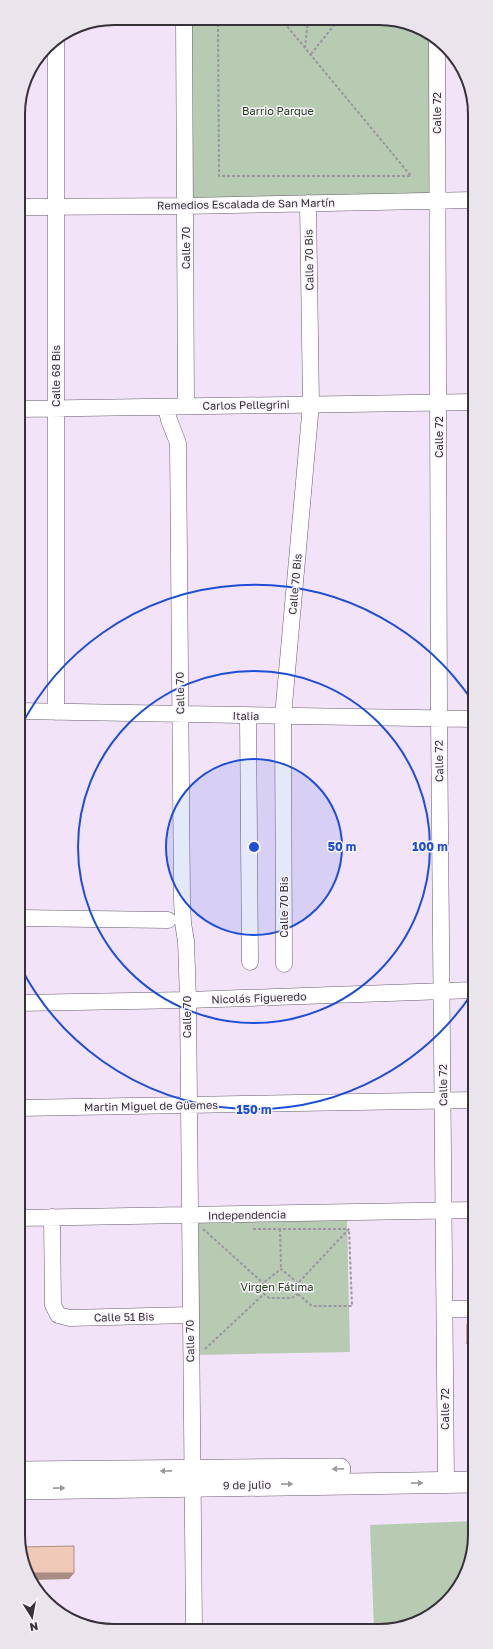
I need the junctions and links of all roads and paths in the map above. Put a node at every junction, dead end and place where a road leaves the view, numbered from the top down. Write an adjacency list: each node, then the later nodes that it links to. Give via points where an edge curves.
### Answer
1 (184, 25): 12 (street, Calle 70)
2 (218, 25): 8 (path, via 219,176 411,176)
3 (286, 25): 8 (path)
4 (307, 25): 8 (path)
5 (335, 25): 8 (path, via 310,54)
6 (56, 46): 14 (street, Calle 68 Bis)
7 (437, 47): 9 (street, Calle 72)
8 (305, 48)
9 (438, 200): 10 (street, Remedios Escalada de San Martín); 11 (street, Remedios Escalada de San Martín); 15 (street, Calle 72)
10 (468, 200)
11 (308, 203): 12 (street, Remedios Escalada de San Martín); 17 (street, Calle 70 Bis)
12 (186, 206): 14 (street, Remedios Escalada de San Martín); 18 (street, Calle 70)
13 (25, 207): 14 (street, Remedios Escalada de San Martín)
14 (55, 207): 20 (street, Calle 68 Bis)
15 (439, 402): 16 (street, Carlos Pellegrini); 17 (street, Carlos Pellegrini); 27 (street, Calle 72)
16 (468, 402)
17 (311, 404): 18 (street, Carlos Pellegrini); 26 (street, Calle 70 Bis)
18 (186, 406): 19 (street, Carlos Pellegrini)
19 (166, 407): 20 (street, Carlos Pellegrini); 24 (street, Calle 70, via 178,443)
20 (56, 408): 21 (street, Carlos Pellegrini); 23 (street, Calle 68 Bis)
21 (25, 409)
22 (25, 711): 23 (street, Italia)
23 (56, 712): 24 (street, Italia)
24 (180, 714): 25 (street, Italia); 35 (street, Calle 70, via 182,900)
25 (248, 716): 26 (street, Italia); 31 (street)
26 (283, 716): 27 (street, Italia); 32 (street, Calle 70 Bis)
27 (439, 719): 28 (street, Italia); 33 (street, Calle 72)
28 (468, 719)
29 (25, 918): 30 (street)
30 (168, 920)
31 (250, 962)
32 (284, 964)
33 (442, 990): 34 (street, Nicolás Figueredo); 35 (street, Nicolás Figueredo); 37 (street, Calle 72)
34 (468, 990)
35 (188, 1000): 36 (street, Nicolás Figueredo); 39 (street, Calle 70)
36 (25, 1003)
37 (443, 1100): 38 (street, Martin Miguel de Güemes); 39 (street, Martin Miguel de Güemes); 42 (street, Calle 72)
38 (468, 1100)
39 (188, 1106): 40 (street, Martin Miguel de Güemes); 43 (street, Calle 70)
40 (25, 1108)
41 (468, 1210): 42 (street, Independencia)
42 (444, 1211): 43 (street, Independencia); 55 (street, Calle 72)
43 (189, 1216): 44 (street, Independencia); 57 (street, Calle 70)
44 (52, 1217): 45 (street, Independencia); 57 (street, Calle 51 Bis, via 53,1305 58,1315 70,1318)
45 (25, 1218)
46 (210, 1229): 51 (path, via 203,1229)
47 (249, 1229): 48 (path)
48 (280, 1229): 49 (path); 50 (path)
49 (349, 1229): 52 (path); 54 (path, via 352,1306 312,1306)
50 (281, 1269): 51 (path); 52 (path)
51 (263, 1283): 53 (path)
52 (298, 1283): 54 (path)
53 (264, 1294): 54 (path, via 269,1298 292,1298); 58 (path)
54 (298, 1294)
55 (445, 1309): 56 (street); 61 (street, Calle 72)
56 (468, 1309)
57 (190, 1315): 62 (street, Calle 70)
58 (204, 1350)
59 (468, 1470): 61 (main road, 9 de julio)
60 (25, 1472): 62 (main road, 9 de julio, one-way to 60)
61 (445, 1475): 62 (main road, 9 de julio); 63 (main road, 9 de julio)
62 (192, 1478): 64 (main road, 9 de julio, one-way to 62); 65 (street, Calle 70)
63 (468, 1480)
64 (25, 1489)
65 (194, 1624)

